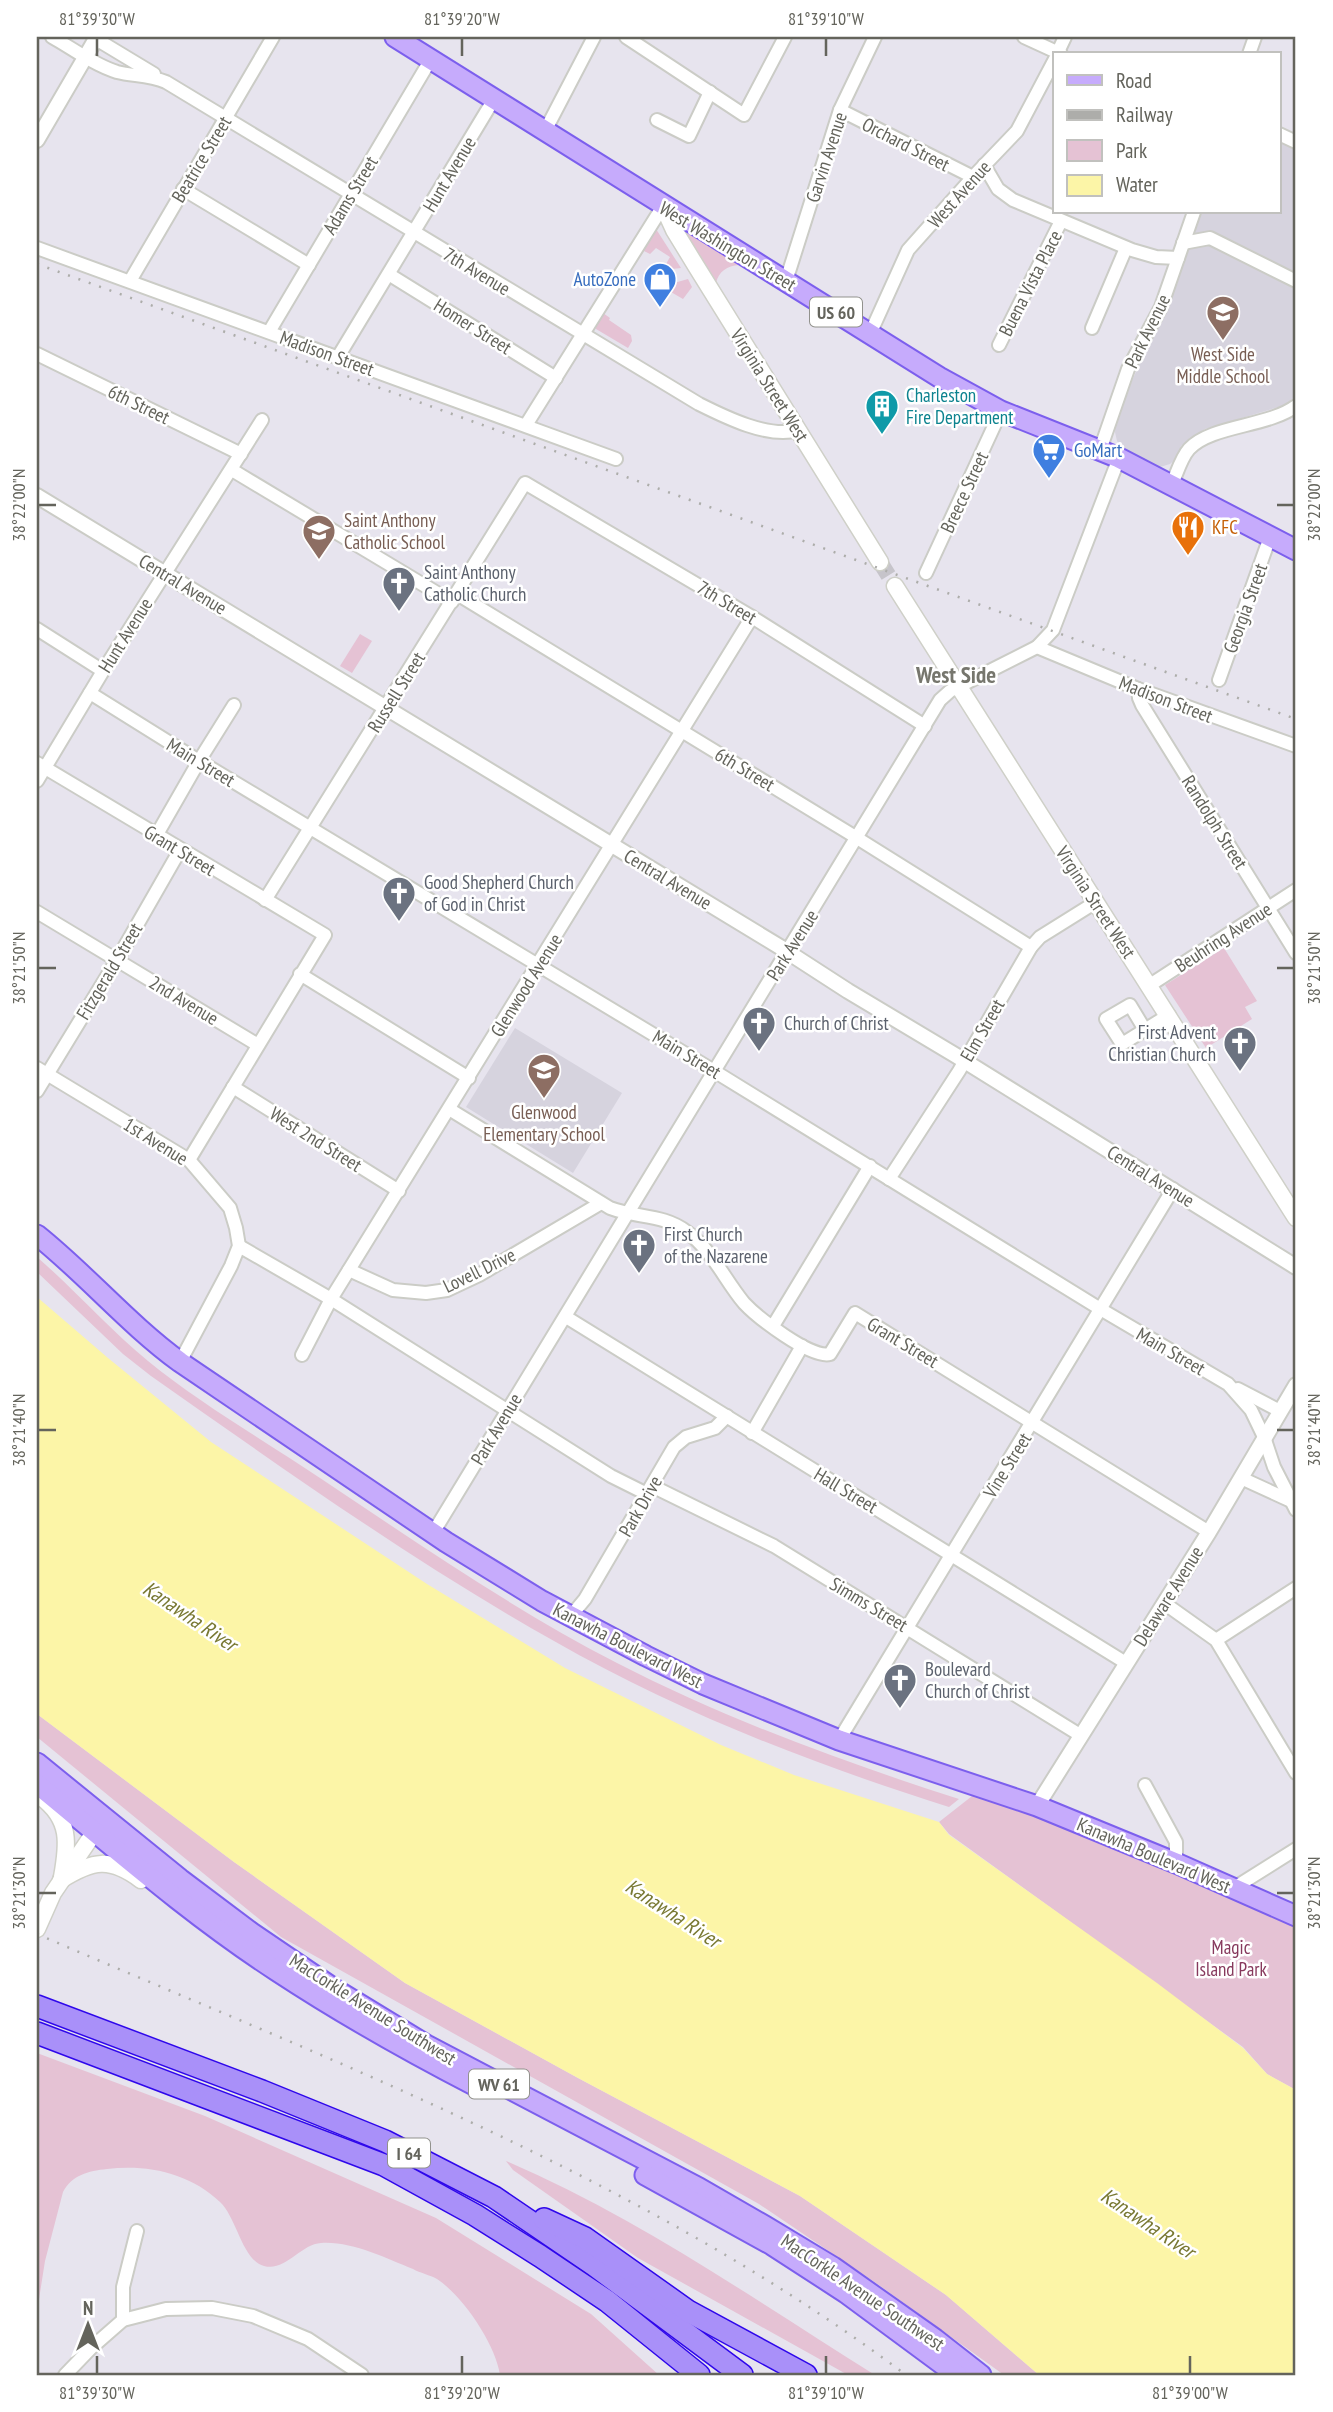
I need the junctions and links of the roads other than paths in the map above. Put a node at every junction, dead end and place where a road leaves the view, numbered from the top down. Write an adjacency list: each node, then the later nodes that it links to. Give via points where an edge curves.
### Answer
1 (52, 37): 11 (street, 7th Avenue)
2 (273, 37): 18 (street, Beatrice Street)
3 (395, 37): 12 (main road, West Washington Street / US 60)
4 (594, 37): 20 (street)
5 (626, 37): 15 (street)
6 (785, 37): 15 (street, via 744,115)
7 (875, 37): 17 (street, Garvin Avenue)
8 (1024, 37): 10 (street)
9 (96, 38): 11 (street); 14 (street, 7th Avenue)
10 (1053, 52)
11 (86, 56): 14 (street, 7th Avenue, via 117,72); 22 (street)
12 (431, 59): 16 (main road, West Washington Street / US 60); 27 (street, Adams Street)
13 (1053, 64): 24 (street, West Avenue, via 1017,131)
14 (166, 82): 18 (street, 7th Avenue)
15 (710, 92): 19 (street, via 689,136)
16 (494, 99): 20 (main road, West Washington Street / US 60); 31 (street, Hunt Avenue)
17 (840, 110): 25 (street, Orchard Street); 39 (street, Garvin Avenue)
18 (226, 117): 26 (street, Beatrice Street); 27 (street, 7th Avenue)
19 (657, 120)
20 (545, 131): 28 (main road, West Washington Street / US 60)
21 (1280, 134): 23 (street)
22 (37, 139)
23 (1296, 142)
24 (984, 165): 25 (street, West Avenue); 30 (street, via 1007,196)
25 (972, 177): 44 (street, West Avenue, via 908,250)
26 (183, 189): 36 (street); 38 (street, Beatrice Street)
27 (351, 193): 31 (street, 7th Avenue); 36 (street, Adams Street)
28 (663, 206): 39 (main road, West Washington Street / US 60); 43 (street); 53 (main road, Virginia Street West)
29 (1193, 214): 32 (street, Park Avenue)
30 (1061, 221): 34 (street); 45 (street, Buena Vista Place)
31 (413, 233): 37 (street, Hunt Avenue); 43 (street, 7th Avenue)
32 (1183, 243): 35 (street, Park Avenue); 40 (street, via 1210,238)
33 (37, 248): 38 (street, Madison Street)
34 (1126, 248): 35 (street); 41 (street)
35 (1178, 258): 54 (street, Park Avenue, via 1161,307 1128,369)
36 (309, 265): 42 (street, Adams Street)
37 (390, 275): 47 (street, Hunt Avenue); 48 (street, Homer Street)
38 (130, 281): 42 (street, Madison Street)
39 (786, 281): 44 (main road, West Washington Street / US 60)
40 (1296, 281)
41 (1092, 328)
42 (269, 331): 47 (street, Madison Street)
43 (583, 334): 48 (street); 53 (street, 7th Avenue, via 721,415 774,431)
44 (870, 334): 50 (main road, West Washington Street / US 60)
45 (999, 345)
46 (37, 354): 55 (street, 6th Street)
47 (338, 357): 52 (street, Madison Street)
48 (556, 378): 52 (street)
49 (1296, 406): 60 (street, via 1265,421 1204,439 1189,449)
50 (1001, 411): 54 (main road, West Washington Street / US 60); 66 (street, Breece Street)
51 (262, 421): 55 (street, Hunt Avenue)
52 (526, 425): 57 (street, Madison Street)
53 (799, 430): 64 (main road, Virginia Street West)
54 (1100, 450): 56 (main road, West Washington Street / US 60)
55 (242, 454): 58 (street, Hunt Avenue)
56 (1119, 458): 60 (main road, West Washington Street / US 60); 71 (street, Park Avenue, via 1053,630)
57 (616, 459)
58 (232, 470): 65 (street, Hunt Avenue); 68 (street, 6th Street)
59 (525, 483): 68 (street, Russell Street); 69 (street, 7th Street)
60 (1172, 484): 62 (main road, West Washington Street / US 60)
61 (37, 496): 65 (street, Central Avenue)
62 (1270, 537): 63 (main road, West Washington Street / US 60); 73 (street, Georgia Street)
63 (1296, 550)
64 (880, 562)
65 (164, 573): 72 (street, Hunt Avenue); 78 (street, Central Avenue)
66 (926, 573)
67 (895, 586): 74 (main road, Virginia Street West)
68 (455, 598): 78 (street, Russell Street); 80 (street, 6th Street)
69 (752, 617): 79 (street, 7th Street); 80 (street, Glenwood Avenue)
70 (37, 629): 72 (street)
71 (1037, 647): 74 (street, Park Avenue); 75 (street, Madison Street)
72 (103, 671): 76 (street, Hunt Avenue)
73 (1219, 680)
74 (960, 687): 79 (street, Park Avenue, via 940,700); 92 (main road, Virginia Street West)
75 (1138, 689): 81 (street, Madison Street); 93 (street, Randolph Street, via 1142,705)
76 (90, 693): 82 (street, Main Street); 83 (street, Hunt Avenue)
77 (234, 705): 82 (street)
78 (386, 707): 85 (street, Russell Street); 88 (street, Central Avenue)
79 (925, 726): 87 (street, Park Avenue)
80 (682, 731): 87 (street, 6th Street); 88 (street, Glenwood Avenue)
81 (1296, 746)
82 (199, 761): 85 (street, Main Street); 86 (street)
83 (41, 765): 84 (street, Hunt Avenue); 86 (street, Grant Street)
84 (37, 781)
85 (311, 827): 91 (street, Russell Street); 99 (street, Main Street)
86 (156, 836): 89 (street, Grant Street)
87 (858, 838): 95 (street, 6th Street); 96 (street, Park Avenue)
88 (612, 846): 96 (street, Central Avenue); 99 (street, Glenwood Avenue)
89 (180, 850): 91 (street, Grant Street); 98 (street, Fitzgerald Street)
90 (1296, 890): 93 (street, Beuhring Avenue)
91 (265, 900): 100 (street, Grant Street, via 325,935)
92 (1096, 902): 95 (street, Elm Street); 101 (main road, Virginia Street West)
93 (1267, 908): 97 (street, Randolph Street); 101 (street, Beuhring Avenue)
94 (37, 912): 98 (street, 2nd Avenue)
95 (1031, 947): 105 (street, Elm Street)
96 (788, 952): 105 (street, Central Avenue); 106 (street, Park Avenue)
97 (1296, 953)
98 (117, 960): 104 (street, 2nd Avenue); 107 (street, Fitzgerald Street)
99 (539, 965): 106 (street, Main Street); 108 (street, Glenwood Avenue)
100 (300, 974): 104 (street); 108 (street)
101 (1150, 985): 102 (main road, Virginia Street West)
102 (1169, 1015): 103 (street); 118 (main road, Virginia Street West)
103 (1145, 1030)
104 (258, 1045): 109 (street)
105 (964, 1061): 114 (street, Elm Street); 115 (street, Central Avenue)
106 (714, 1070): 113 (street, Main Street); 119 (street, Park Avenue)
107 (42, 1071): 110 (street, Fitzgerald Street); 112 (street, 1st Avenue)
108 (469, 1078): 111 (street, Glenwood Avenue)
109 (233, 1087): 112 (street); 116 (street, West 2nd Street)
110 (37, 1091)
111 (449, 1109): 116 (street, Glenwood Avenue); 117 (street, Grant Street)
112 (190, 1160): 121 (street, 1st Avenue, via 230,1208)
113 (870, 1166): 114 (street, Main Street); 127 (street)
114 (889, 1179): 125 (street, Main Street)
115 (1173, 1189): 122 (street, Central Avenue); 125 (street, Vine Street)
116 (399, 1191): 123 (street, Glenwood Avenue)
117 (601, 1203): 119 (street, Grant Street); 123 (street, Lovell Drive, via 447,1290 393,1290)
118 (1295, 1214)
119 (628, 1215): 126 (street, Park Avenue); 127 (street, Grant Street, via 661,1219 685,1230 712,1255 747,1306)
120 (37, 1235): 130 (main road, Kanawha Boulevard West)
121 (239, 1246): 124 (street); 130 (street)
122 (1296, 1266)
123 (349, 1270): 124 (street, Glenwood Avenue)
124 (331, 1299): 129 (street, Glenwood Avenue); 133 (street, Simms Street)
125 (1102, 1310): 131 (street, Main Street); 136 (street, Vine Street)
126 (566, 1317): 133 (street, Park Avenue); 135 (street, Hall Street)
127 (773, 1326): 128 (street, Grant Street)
128 (802, 1346): 136 (street, Grant Street, via 823,1356 830,1354 855,1313); 137 (street)
129 (302, 1355)
130 (180, 1362): 143 (main road, Kanawha Boulevard West)
131 (1228, 1384): 134 (street); 138 (street, Main Street, via 1251,1410)
132 (1296, 1385): 134 (street, Delaware Avenue)
133 (507, 1410): 140 (street, Simms Street, via 611,1476); 143 (street, Park Avenue)
134 (1280, 1411): 138 (street, Delaware Avenue)
135 (727, 1416): 137 (street, Hall Street); 140 (street, Park Drive, via 715,1428 678,1442)
136 (1034, 1422): 142 (street, Grant Street); 144 (street, Vine Street)
137 (752, 1433): 144 (street, Hall Street)
138 (1264, 1437): 139 (street, Delaware Avenue); 141 (street, Main Street)
139 (1241, 1478): 141 (street); 142 (street, Delaware Avenue)
140 (649, 1490): 147 (street, Park Drive); 148 (street, Simms Street, via 770,1544)
141 (1293, 1505)
142 (1209, 1532): 146 (street, Delaware Avenue)
143 (433, 1533): 147 (main road, Kanawha Boulevard West)
144 (951, 1553): 148 (street, Vine Street); 150 (street, Hall Street)
145 (1296, 1588): 149 (street)
146 (1164, 1603): 149 (street); 150 (street, Delaware Avenue)
147 (570, 1617): 152 (main road, Kanawha Boulevard West, via 703,1684)
148 (907, 1627): 151 (street, Simms Street); 152 (street, Vine Street)
149 (1216, 1640): 154 (street)
150 (1126, 1663): 151 (street, Delaware Avenue)
151 (1080, 1735): 158 (street, Delaware Avenue)
152 (839, 1740): 158 (main road, Kanawha Boulevard West)
153 (37, 1763): 159 (main road, MacCorkle Avenue Southwest / WV 61)
154 (1296, 1773)
155 (37, 1784): 159 (main road, MacCorkle Avenue Southwest / WV 61)
156 (1145, 1785): 161 (street, via 1176,1842)
157 (37, 1795): 162 (main road, via 64,1825)
158 (1037, 1806): 161 (main road, Kanawha Boulevard West)
159 (100, 1824): 162 (main road); 166 (main road, MacCorkle Avenue Southwest / WV 61); 180 (main road, MacCorkle Avenue Southwest / WV 61, via 137,1845 252,1933 428,2046 765,2226 844,2275)
160 (1296, 1849): 163 (street)
161 (1176, 1863): 163 (main road, Kanawha Boulevard West)
162 (61, 1880): 165 (main road); 166 (main road, via 88,1865 112,1864)
163 (1234, 1888): 164 (main road, Kanawha Boulevard West)
164 (1296, 1916)
165 (37, 1928)
166 (217, 1928): 179 (main road, MacCorkle Avenue Southwest / WV 61, via 276,1971 384,2036 772,2245)
167 (37, 2006): 169 (highway, I 64, via 385,2141)
168 (37, 2033): 171 (highway, I 64, via 384,2165 475,2215)
169 (494, 2197): 177 (highway, I 64); 178 (highway, via 584,2238 688,2311)
170 (137, 2231): 172 (street, via 123,2287)
171 (607, 2301): 175 (highway); 176 (highway, I 64)
172 (123, 2320): 173 (street); 174 (street, via 166,2309 212,2308 253,2316 308,2339)
173 (65, 2375)
174 (362, 2375)
175 (680, 2375)
176 (699, 2375)
177 (741, 2375)
178 (806, 2375)
179 (957, 2375)
180 (981, 2375)

